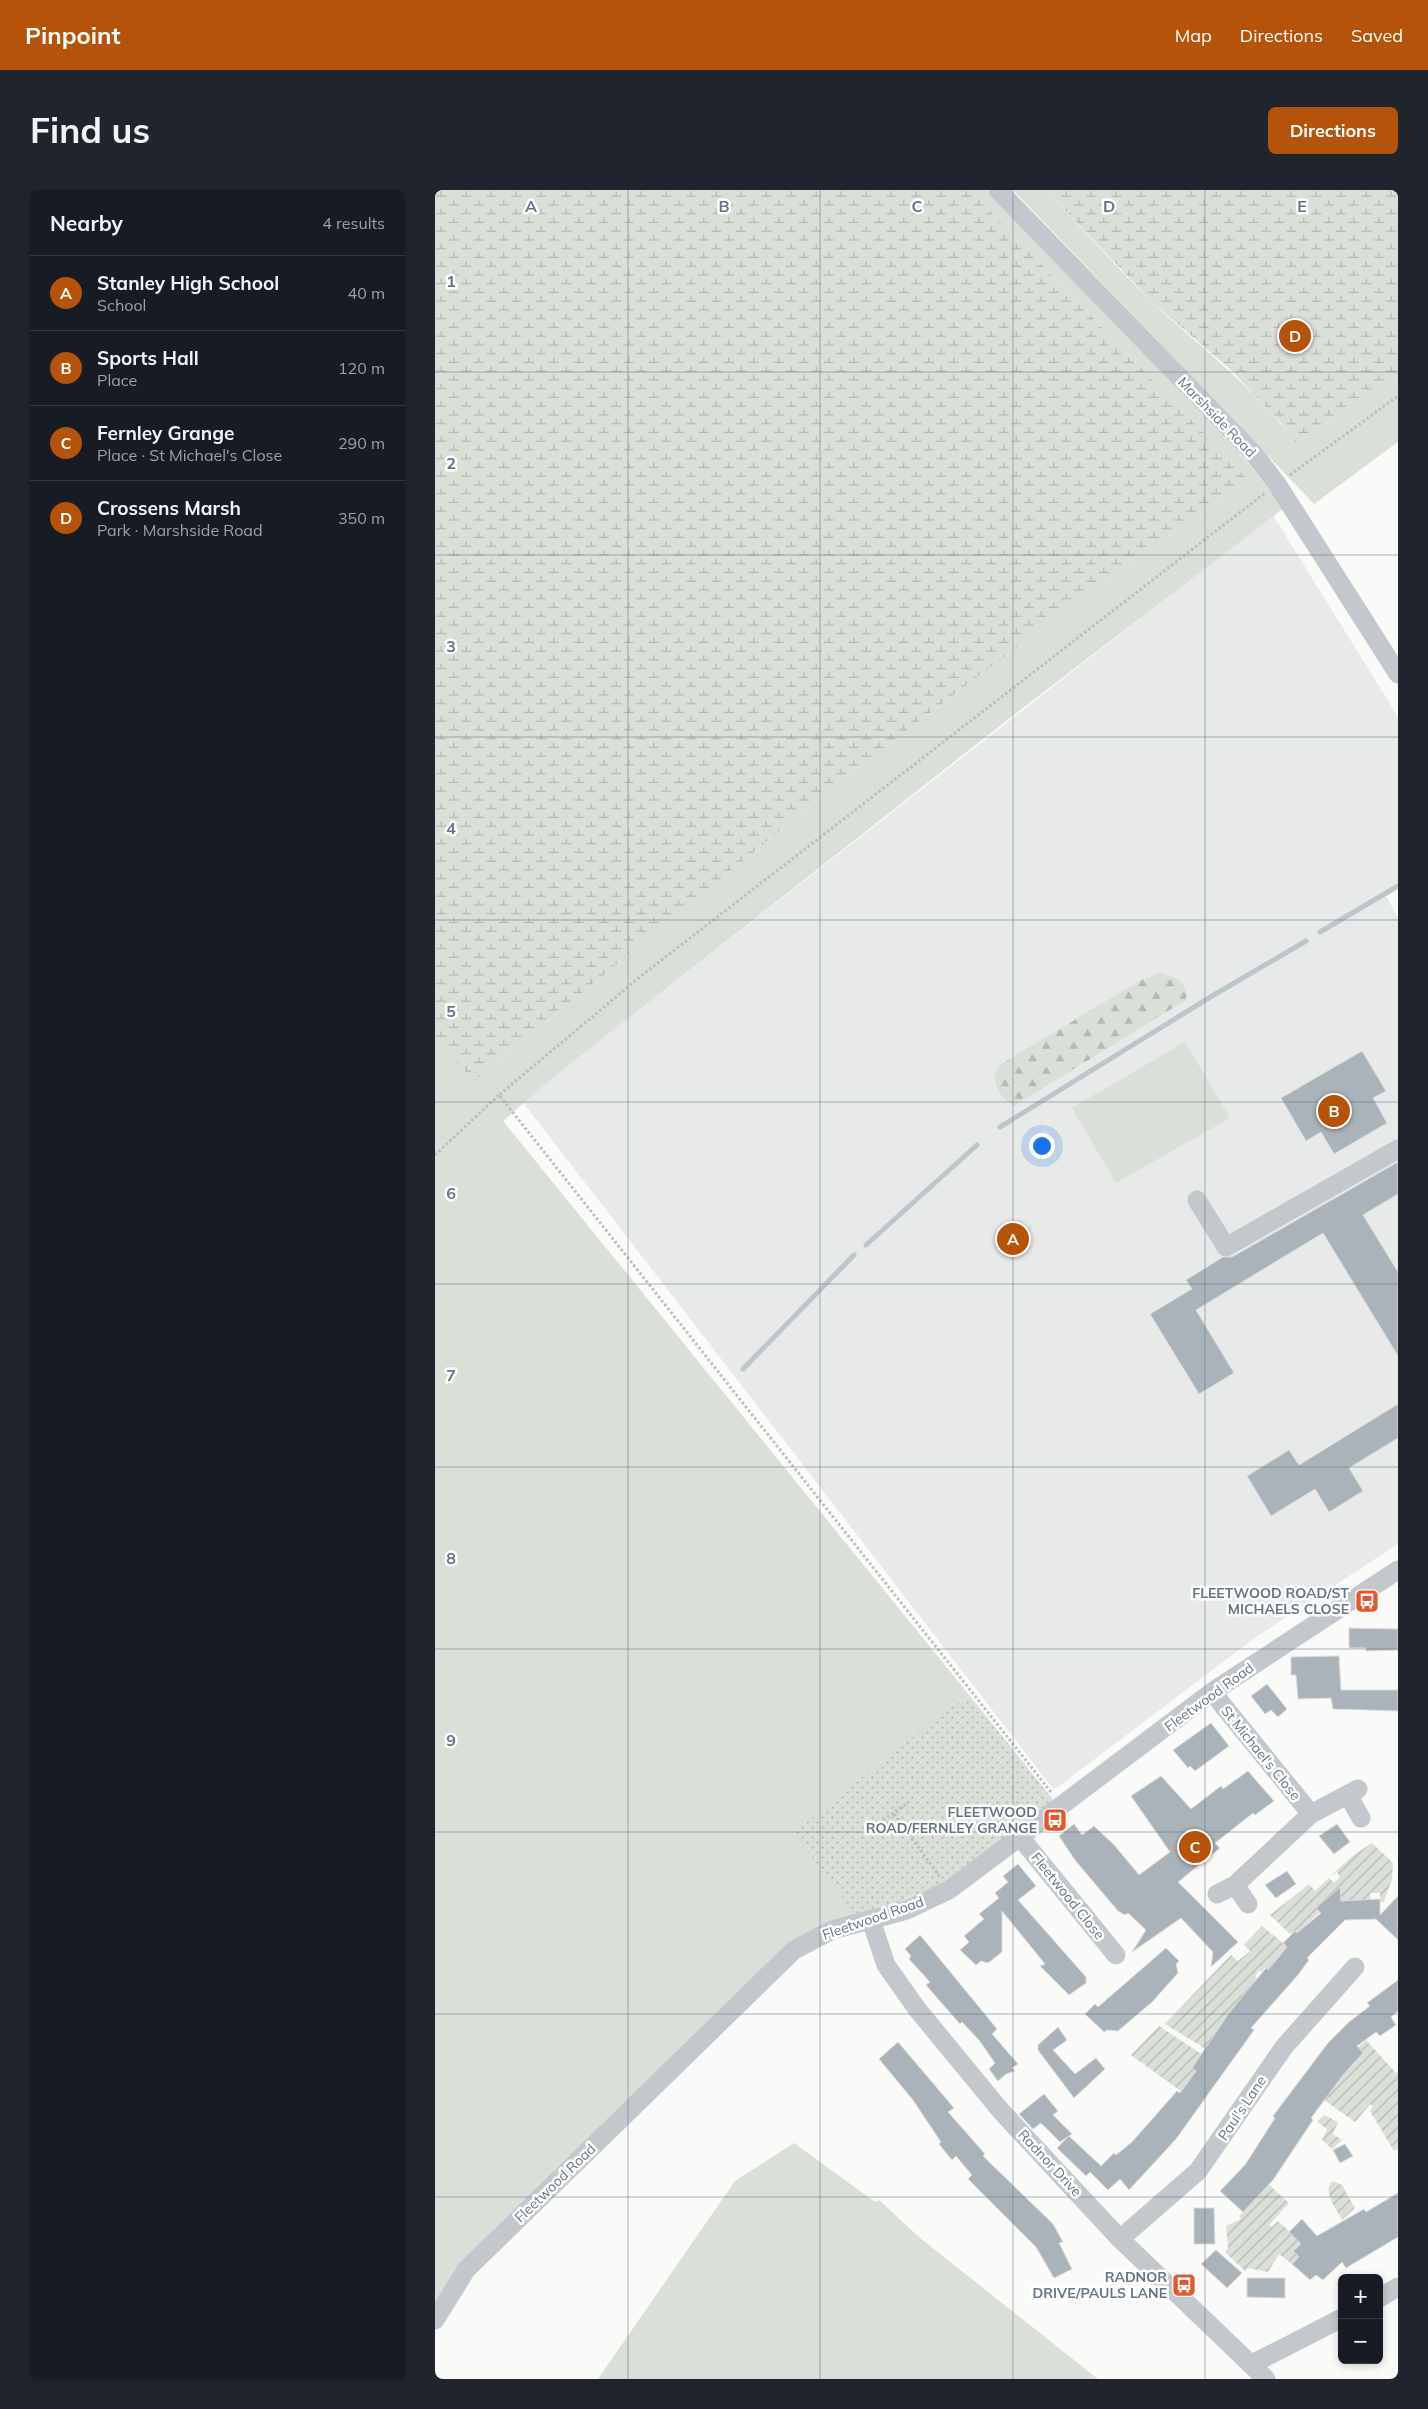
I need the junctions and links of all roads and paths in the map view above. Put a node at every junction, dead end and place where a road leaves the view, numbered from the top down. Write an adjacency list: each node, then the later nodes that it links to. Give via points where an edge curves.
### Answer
1 (998, 190): 3 (street, Marshside Road, via 1253,454)
2 (1398, 396): 3 (path)
3 (1277, 484): 4 (street, Marshside Road); 5 (path, via 641,976)
4 (1398, 674)
5 (499, 1095): 7 (path); 12 (path)
6 (1398, 1149): 8 (street, via 1226,1246)
7 (435, 1156)
8 (1197, 1200)
9 (1398, 1570): 10 (street, Fleetwood Road)
10 (1212, 1692): 12 (street, Fleetwood Road); 14 (street, St Michael's Close)
11 (909, 1802): 13 (path)
12 (1062, 1806): 17 (street, Fleetwood Road)
13 (894, 1814): 16 (path); 19 (path)
14 (1311, 1814): 15 (street, via 1353,1792); 18 (street)
15 (1361, 1818)
16 (879, 1823)
17 (1020, 1837): 19 (street, Fleetwood Road); 23 (street, Fleetwood Close)
18 (1235, 1885): 20 (street); 21 (street)
19 (949, 1890): 22 (street, Fleetwood Road, via 907,1910)
20 (1217, 1894)
21 (1248, 1904)
22 (871, 1920): 25 (street, Radnor Drive, via 886,1966 917,2009 1001,2111); 29 (street, Fleetwood Road, via 832,1930 794,1950 466,2270)
23 (1116, 1955)
24 (1355, 1967): 25 (street, Paul's Lane, via 1284,2048 1198,2171)
25 (1120, 2239): 30 (street, Radnor Drive)
26 (1398, 2287): 27 (street)
27 (1383, 2296)
28 (1340, 2319): 30 (street)
29 (435, 2320)
30 (1252, 2364): 31 (street, Radnor Drive)
31 (1266, 2379)

